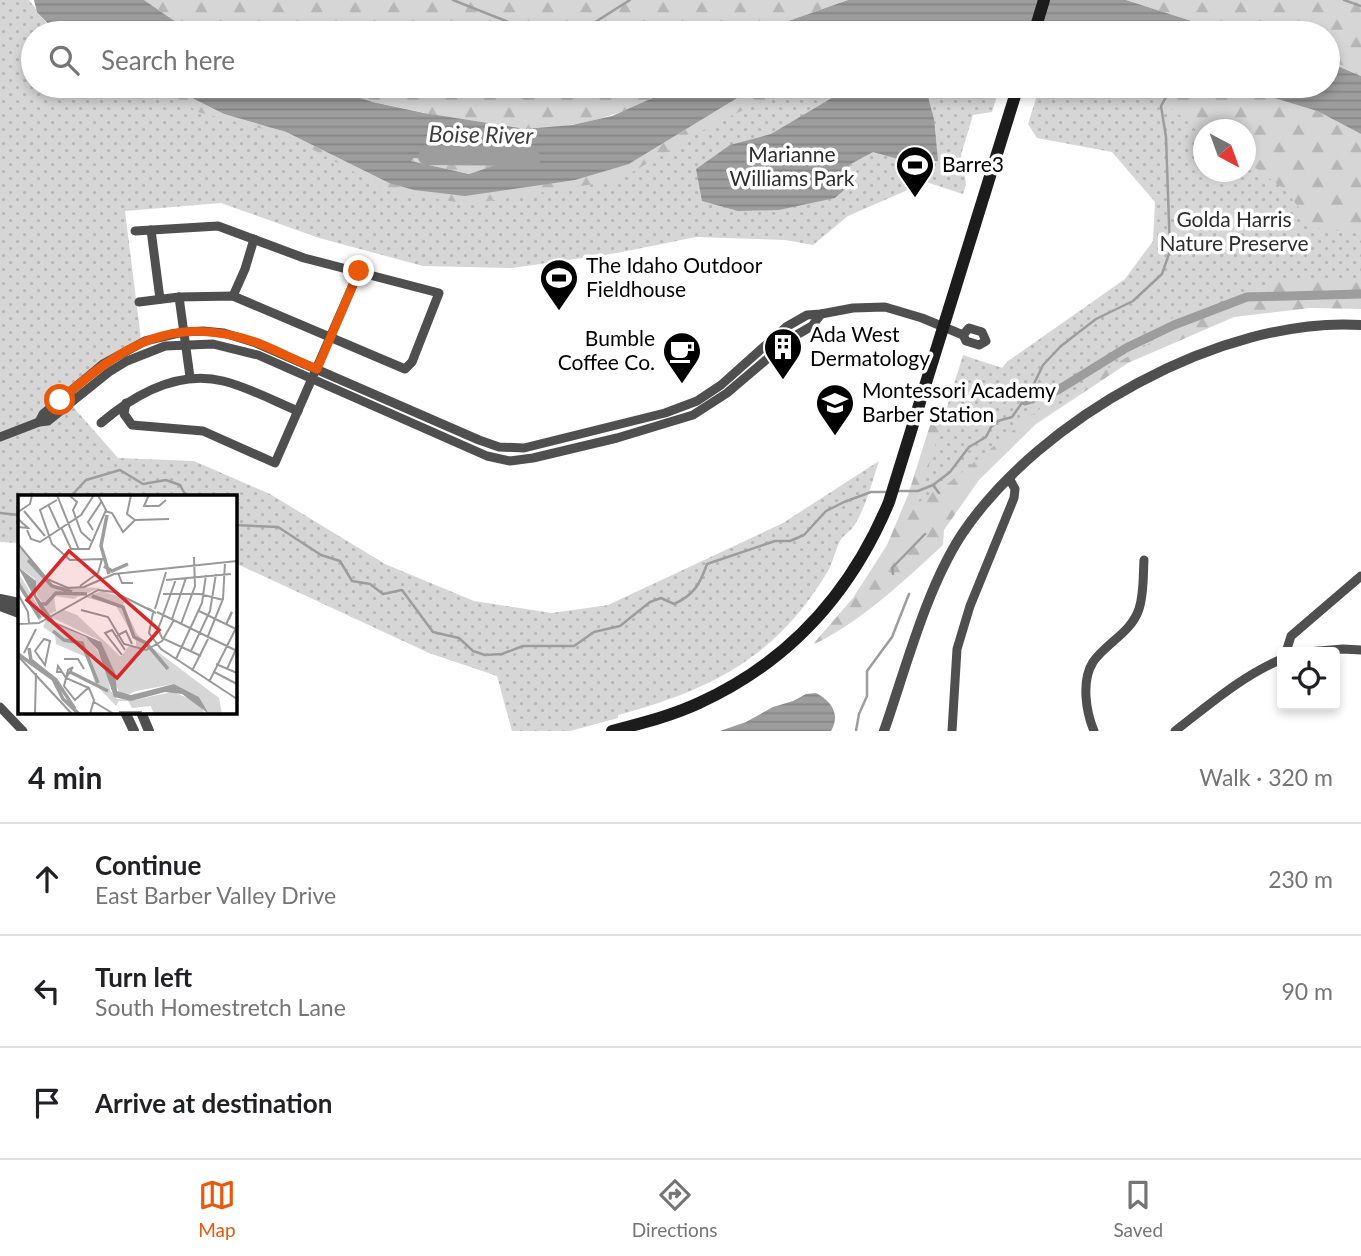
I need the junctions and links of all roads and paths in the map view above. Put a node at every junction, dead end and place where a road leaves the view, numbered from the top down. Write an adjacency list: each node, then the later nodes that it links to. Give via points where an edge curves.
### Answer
1 (1044, 0): 2 (main road)
2 (1038, 21)
3 (1014, 98): 14 (main road)
4 (151, 230): 5 (street); 6 (street, via 218,226); 10 (street)
5 (135, 231)
6 (254, 239): 7 (street, via 304,258); 8 (street)
7 (359, 271): 17 (street); 17 (street, via 439,293 412,362 405,369)
8 (233, 296): 9 (street); 17 (street)
9 (179, 297): 10 (street); 15 (street)
10 (160, 299): 11 (street)
11 (139, 302)
12 (821, 314): 14 (street, via 885,307); 19 (street, via 807,315 786,327 697,401 524,448 479,440); 21 (street, via 812,326 704,410 677,422 510,461 487,456)
13 (1361, 325): 27 (street, via 1267,332 1212,349 1099,405)
14 (943, 326): 16 (street); 44 (main road, via 883,518 847,583 777,657 726,690 665,716)
15 (184, 332): 18 (street); 19 (street, via 224,333); 24 (street, via 145,341 117,354)
16 (963, 335)
17 (330, 338): 19 (street)
18 (185, 343): 20 (street); 21 (street, via 234,347); 24 (street, via 127,360 48,421)
19 (317, 369): 21 (street)
20 (190, 377): 22 (street); 23 (street, via 223,381)
21 (312, 379): 23 (street)
22 (126, 403): 23 (street, via 124,414 132,425 203,431 275,463); 25 (street)
23 (298, 411)
24 (39, 422): 26 (street)
25 (101, 423)
26 (0, 438)
27 (1009, 478): 45 (street, via 962,534 942,570); 46 (street, via 1014,498 957,649)
28 (1144, 561): 47 (street, via 1139,610 1088,673)
29 (1361, 576): 34 (street, via 1291,636)
30 (0, 599): 31 (street)
31 (18, 603)
32 (0, 606): 33 (street)
33 (18, 613)
34 (1288, 647)
35 (1340, 649): 36 (street)
36 (1361, 650)
37 (1277, 661): 48 (street, via 1239,681)
38 (0, 707): 41 (street)
39 (125, 713): 42 (street)
40 (141, 713): 43 (street)
41 (23, 731)
42 (134, 731)
43 (149, 731)
44 (612, 731)
45 (884, 731)
46 (952, 731)
47 (1094, 731)
48 (1175, 731)

